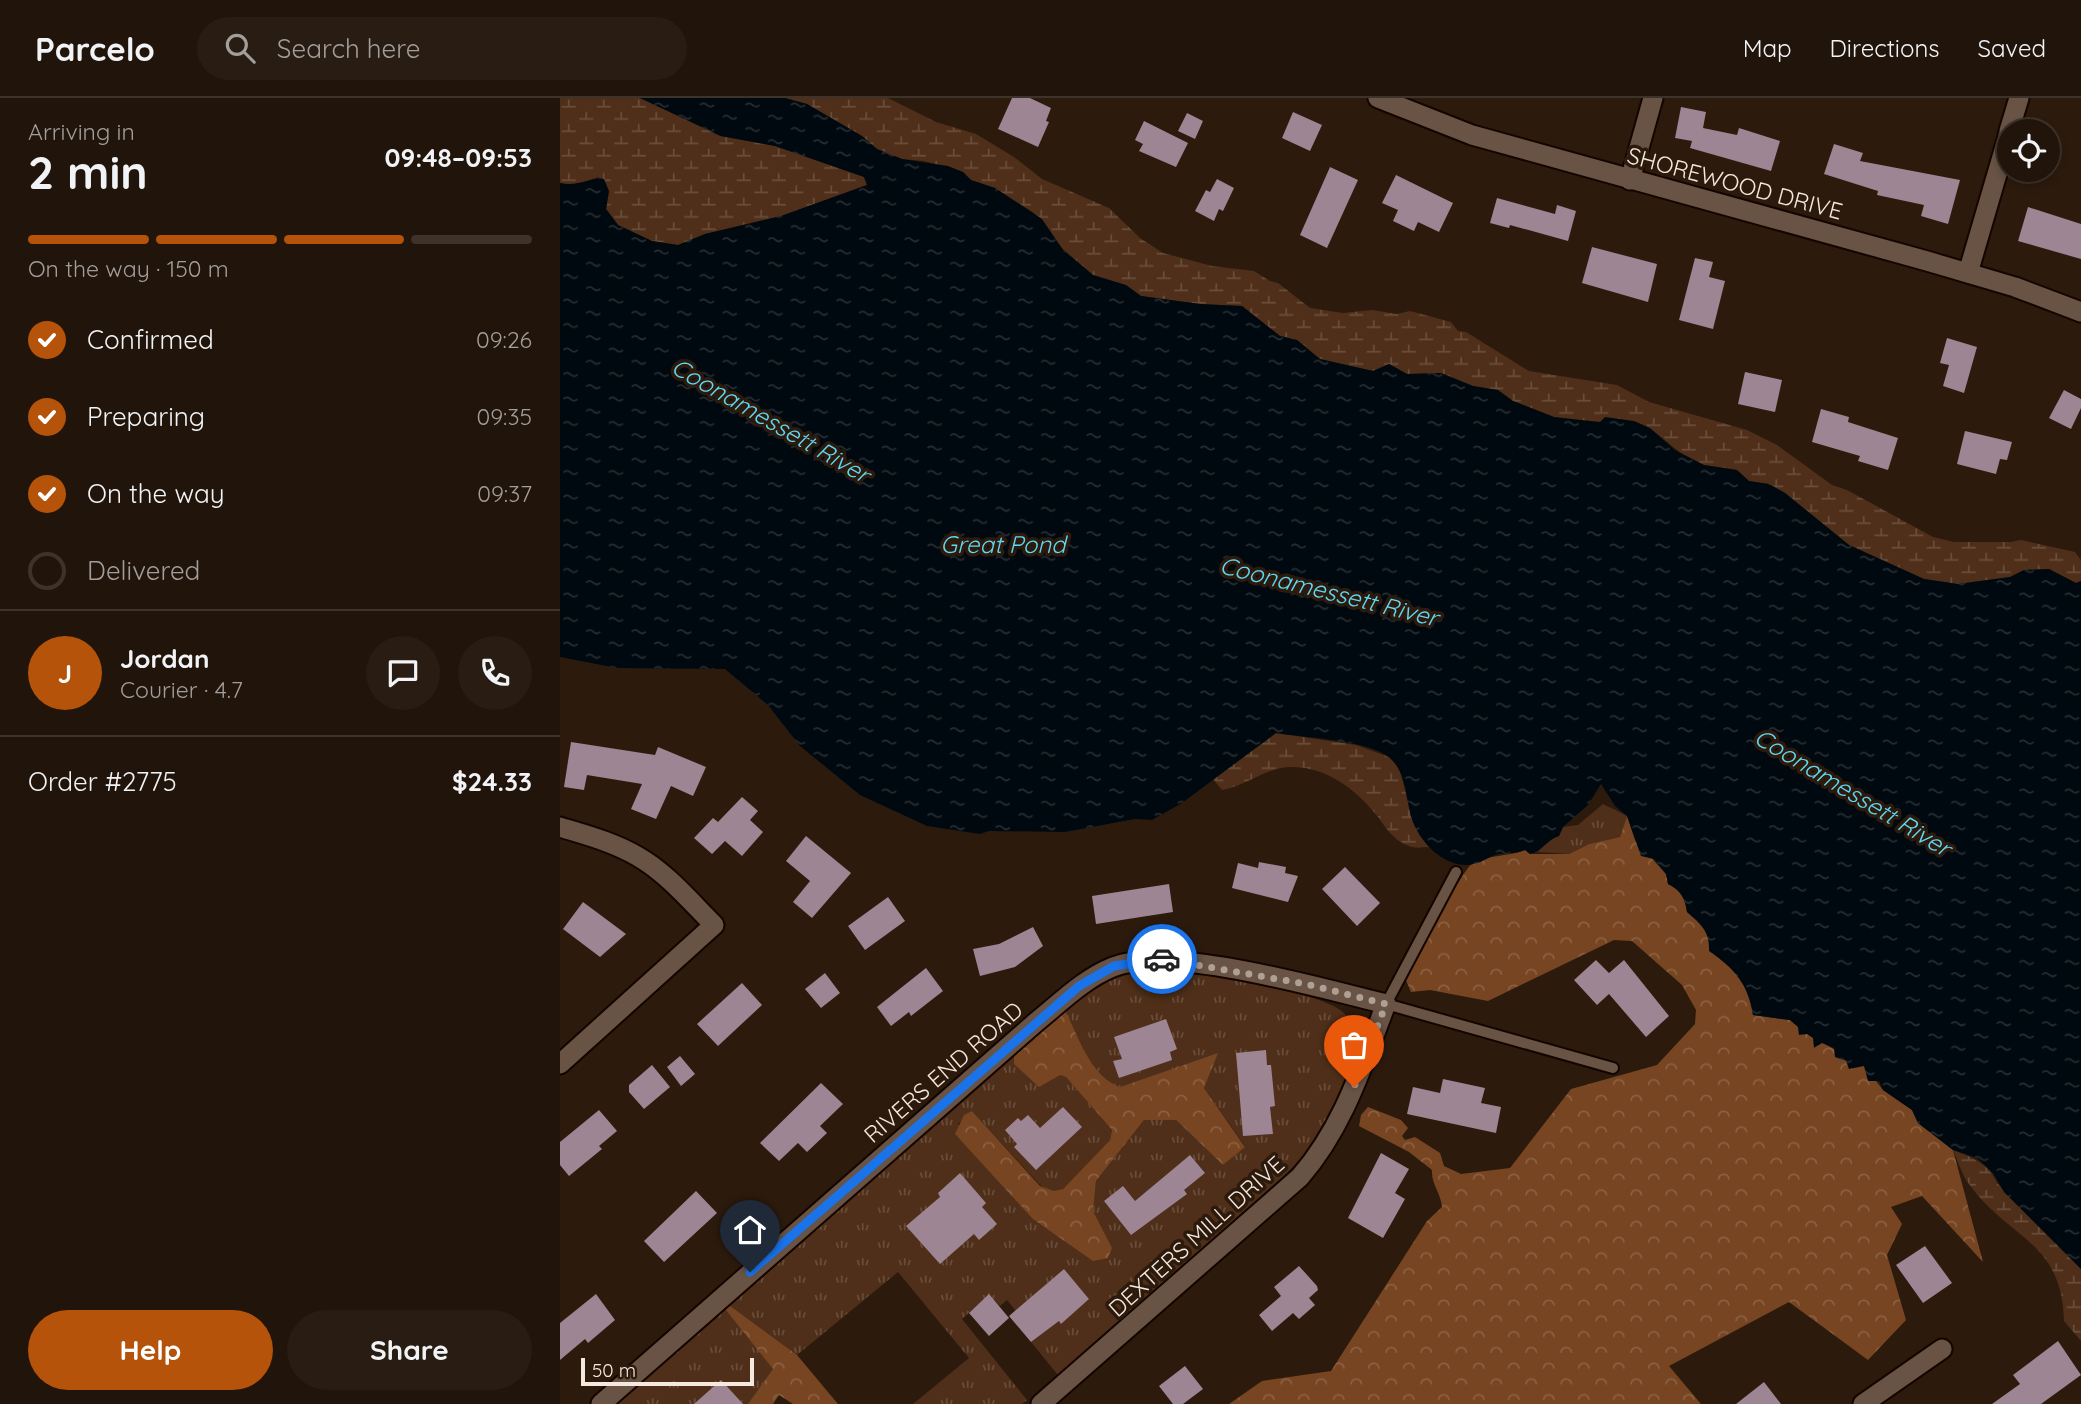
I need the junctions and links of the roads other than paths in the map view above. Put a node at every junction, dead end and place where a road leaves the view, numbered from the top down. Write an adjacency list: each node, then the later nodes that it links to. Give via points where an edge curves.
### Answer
1 (1378, 98): 6 (street, SHOREWOOD DRIVE, via 1472,135)
2 (1653, 98): 6 (street)
3 (2019, 98): 4 (street)
4 (2013, 119)
5 (1997, 173): 7 (street)
6 (1630, 180): 7 (street, SHOREWOOD DRIVE)
7 (1968, 273): 8 (street, SHOREWOOD DRIVE)
8 (2081, 312)
9 (560, 827): 12 (street, via 638,856 714,925)
10 (1456, 872): 11 (lane)
11 (1386, 1004): 13 (lane); 15 (street, RIVERS END ROAD, via 1174,960 1125,963 1099,974 1035,1023); 16 (street, DEXTERS MILL DRIVE, via 1346,1110 1300,1177)
12 (560, 1064)
13 (1613, 1068)
14 (1942, 1349): 17 (street)
15 (601, 1404)
16 (1041, 1404)
17 (1863, 1404)

